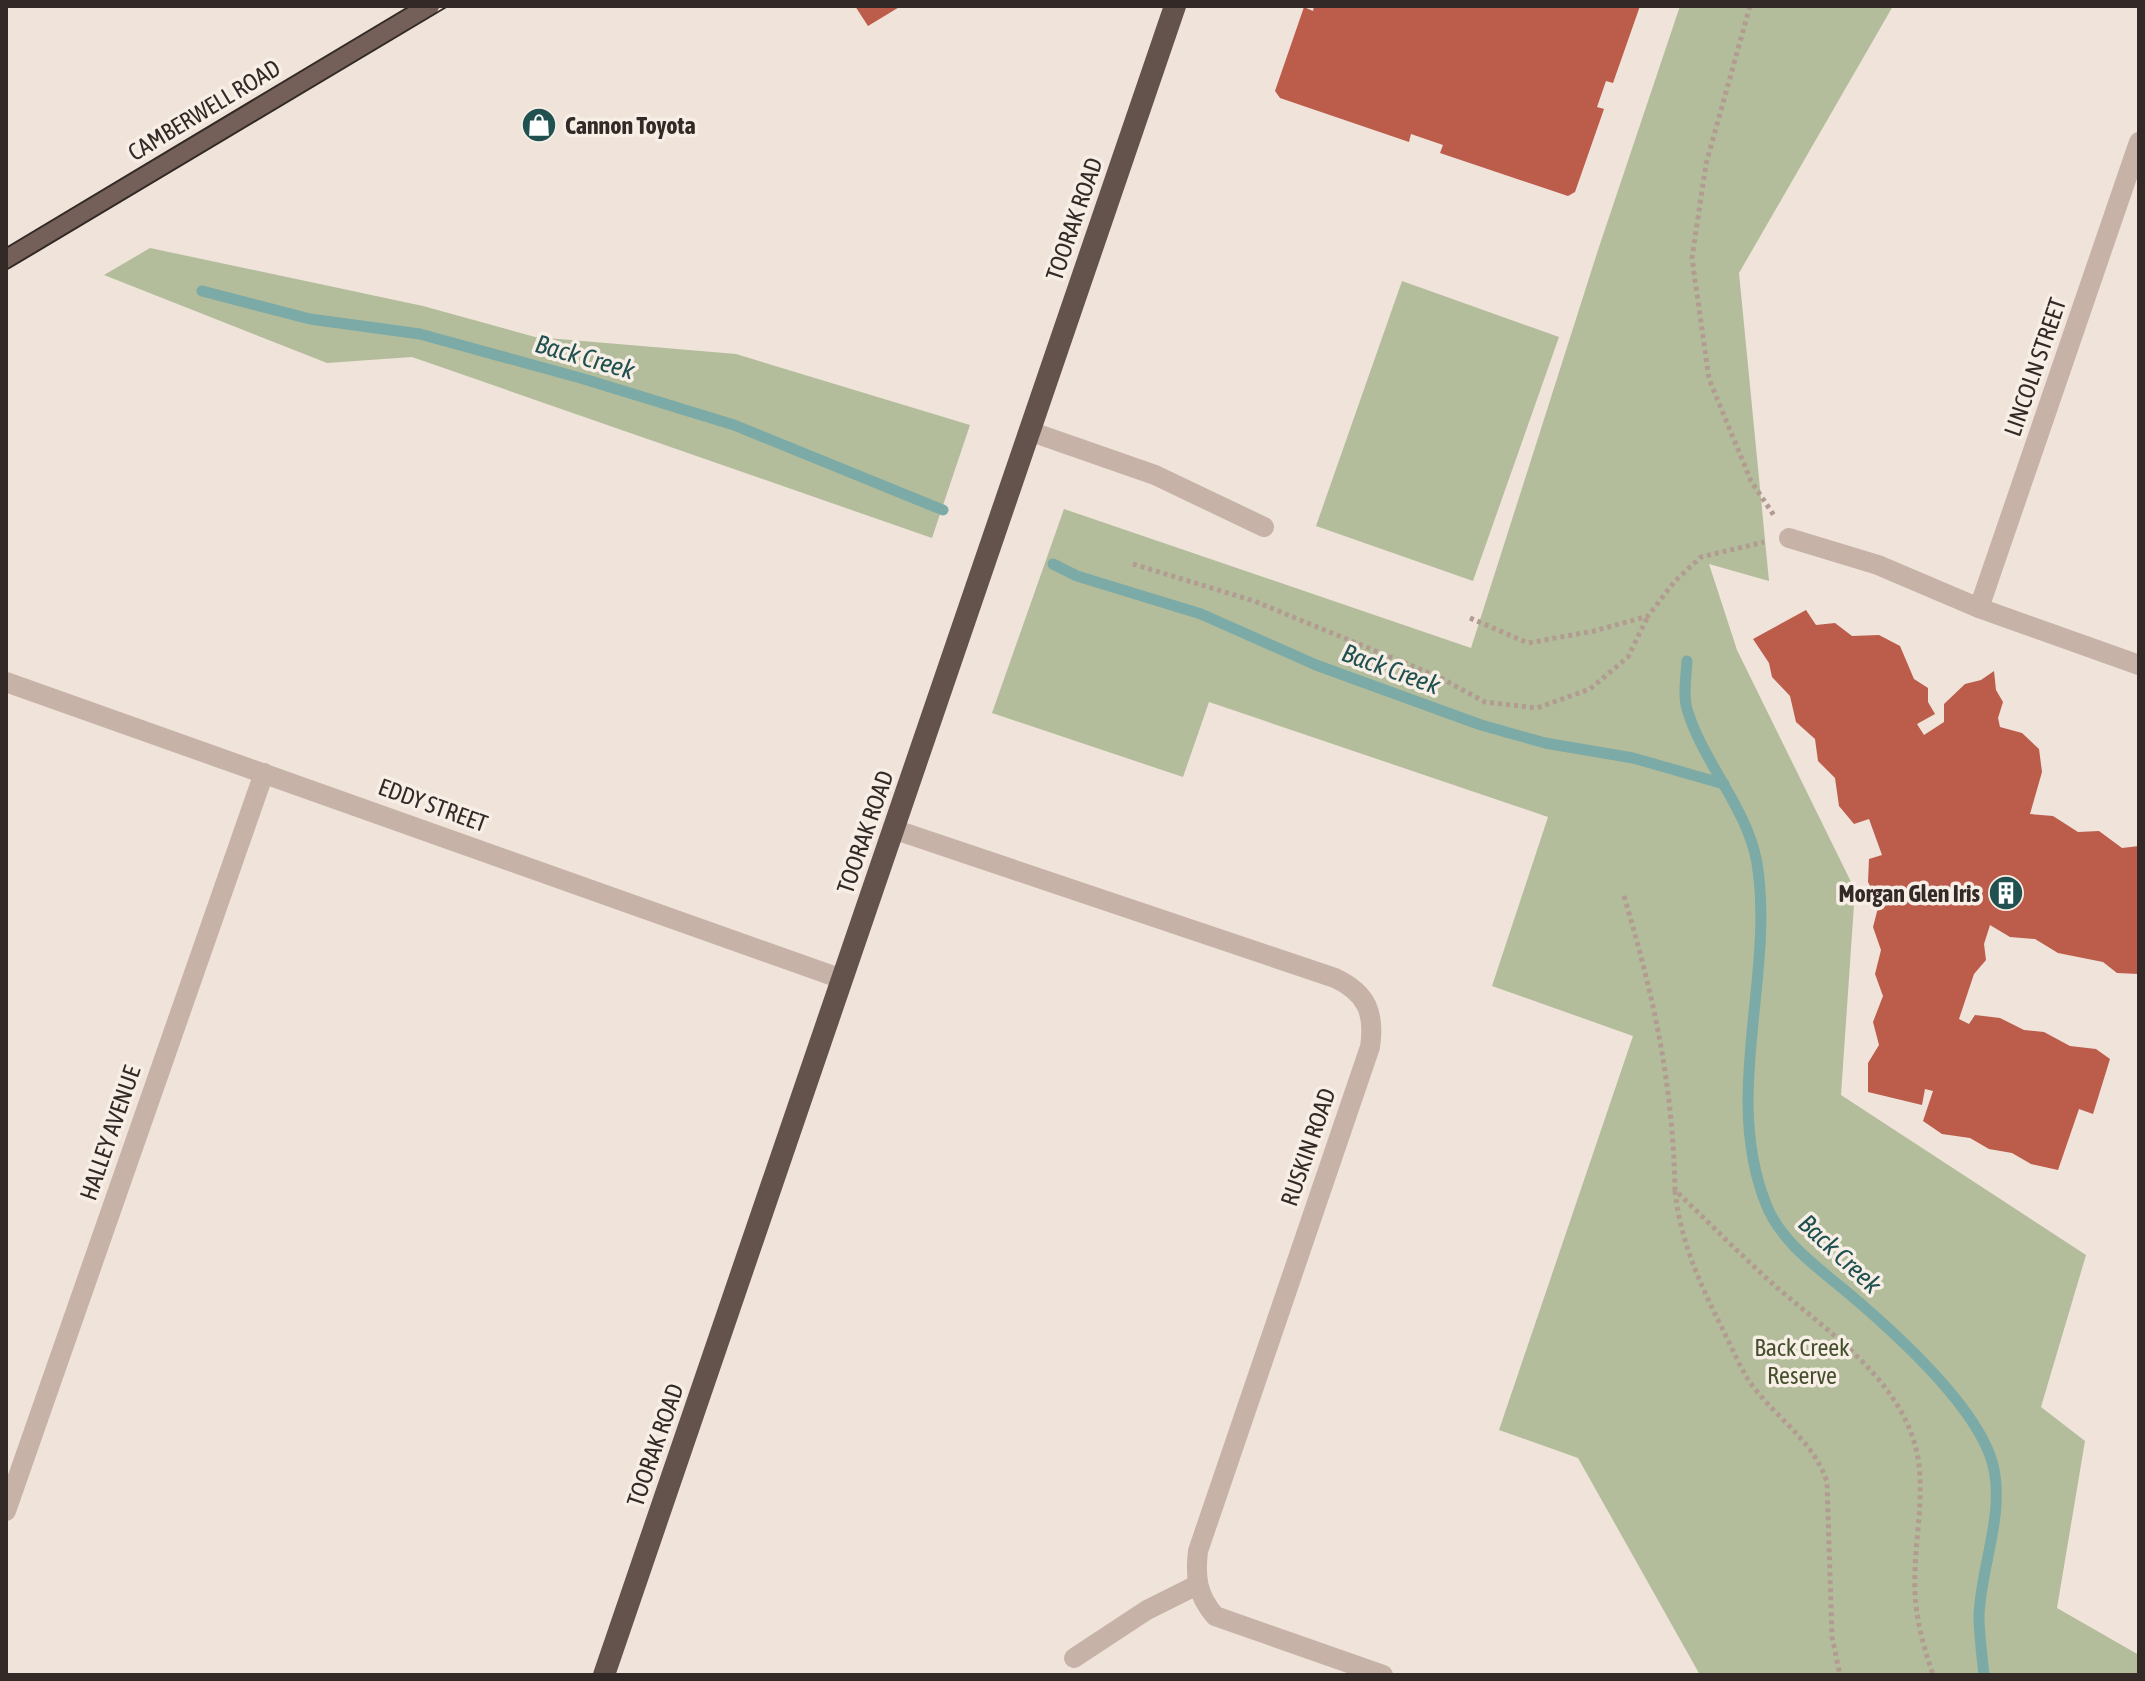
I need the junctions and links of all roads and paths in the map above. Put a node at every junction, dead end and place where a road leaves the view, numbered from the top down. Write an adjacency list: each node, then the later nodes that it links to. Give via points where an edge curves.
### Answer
1 (429, 6): 5 (main road, CAMBERWELL ROAD)
2 (1175, 6): 6 (highway, TOORAK ROAD)
3 (1750, 6): 8 (path, via 1706,164 1692,258 1709,379 1751,481)
4 (2139, 142): 10 (street, LINCOLN STREET)
5 (6, 259)
6 (1029, 431): 7 (street, via 1155,475); 16 (highway, TOORAK ROAD)
7 (1264, 527)
8 (1789, 538): 10 (street, via 1902,574); 11 (path, via 1701,557)
9 (1133, 564): 11 (path, via 1254,601 1439,677 1485,702 1537,708 1590,689 1628,657)
10 (1979, 608): 13 (street)
11 (1648, 616): 12 (path, via 1528,643)
12 (1470, 618)
13 (2139, 665)
14 (6, 682): 15 (street, EDDY STREET)
15 (264, 773): 18 (street, EDDY STREET); 20 (street, HALLEY AVENUE)
16 (893, 829): 18 (highway, TOORAK ROAD); 21 (street, RUSKIN ROAD, via 1335,978 1366,1001 1370,1047 1198,1551)
17 (1624, 896): 19 (path, via 1666,1062)
18 (842, 979): 23 (highway, TOORAK ROAD)
19 (1675, 1190): 25 (path, via 1679,1227 1695,1274 1750,1383 1798,1433 1823,1472 1830,1523 1832,1637); 26 (path, via 1851,1350 1911,1431 1920,1499 1915,1593)
20 (6, 1511)
21 (1197, 1585): 22 (street, via 1120,1626); 24 (street, via 1215,1616)
22 (1074, 1658)
23 (604, 1675)
24 (1383, 1675)
25 (1840, 1675)
26 (1933, 1675)

